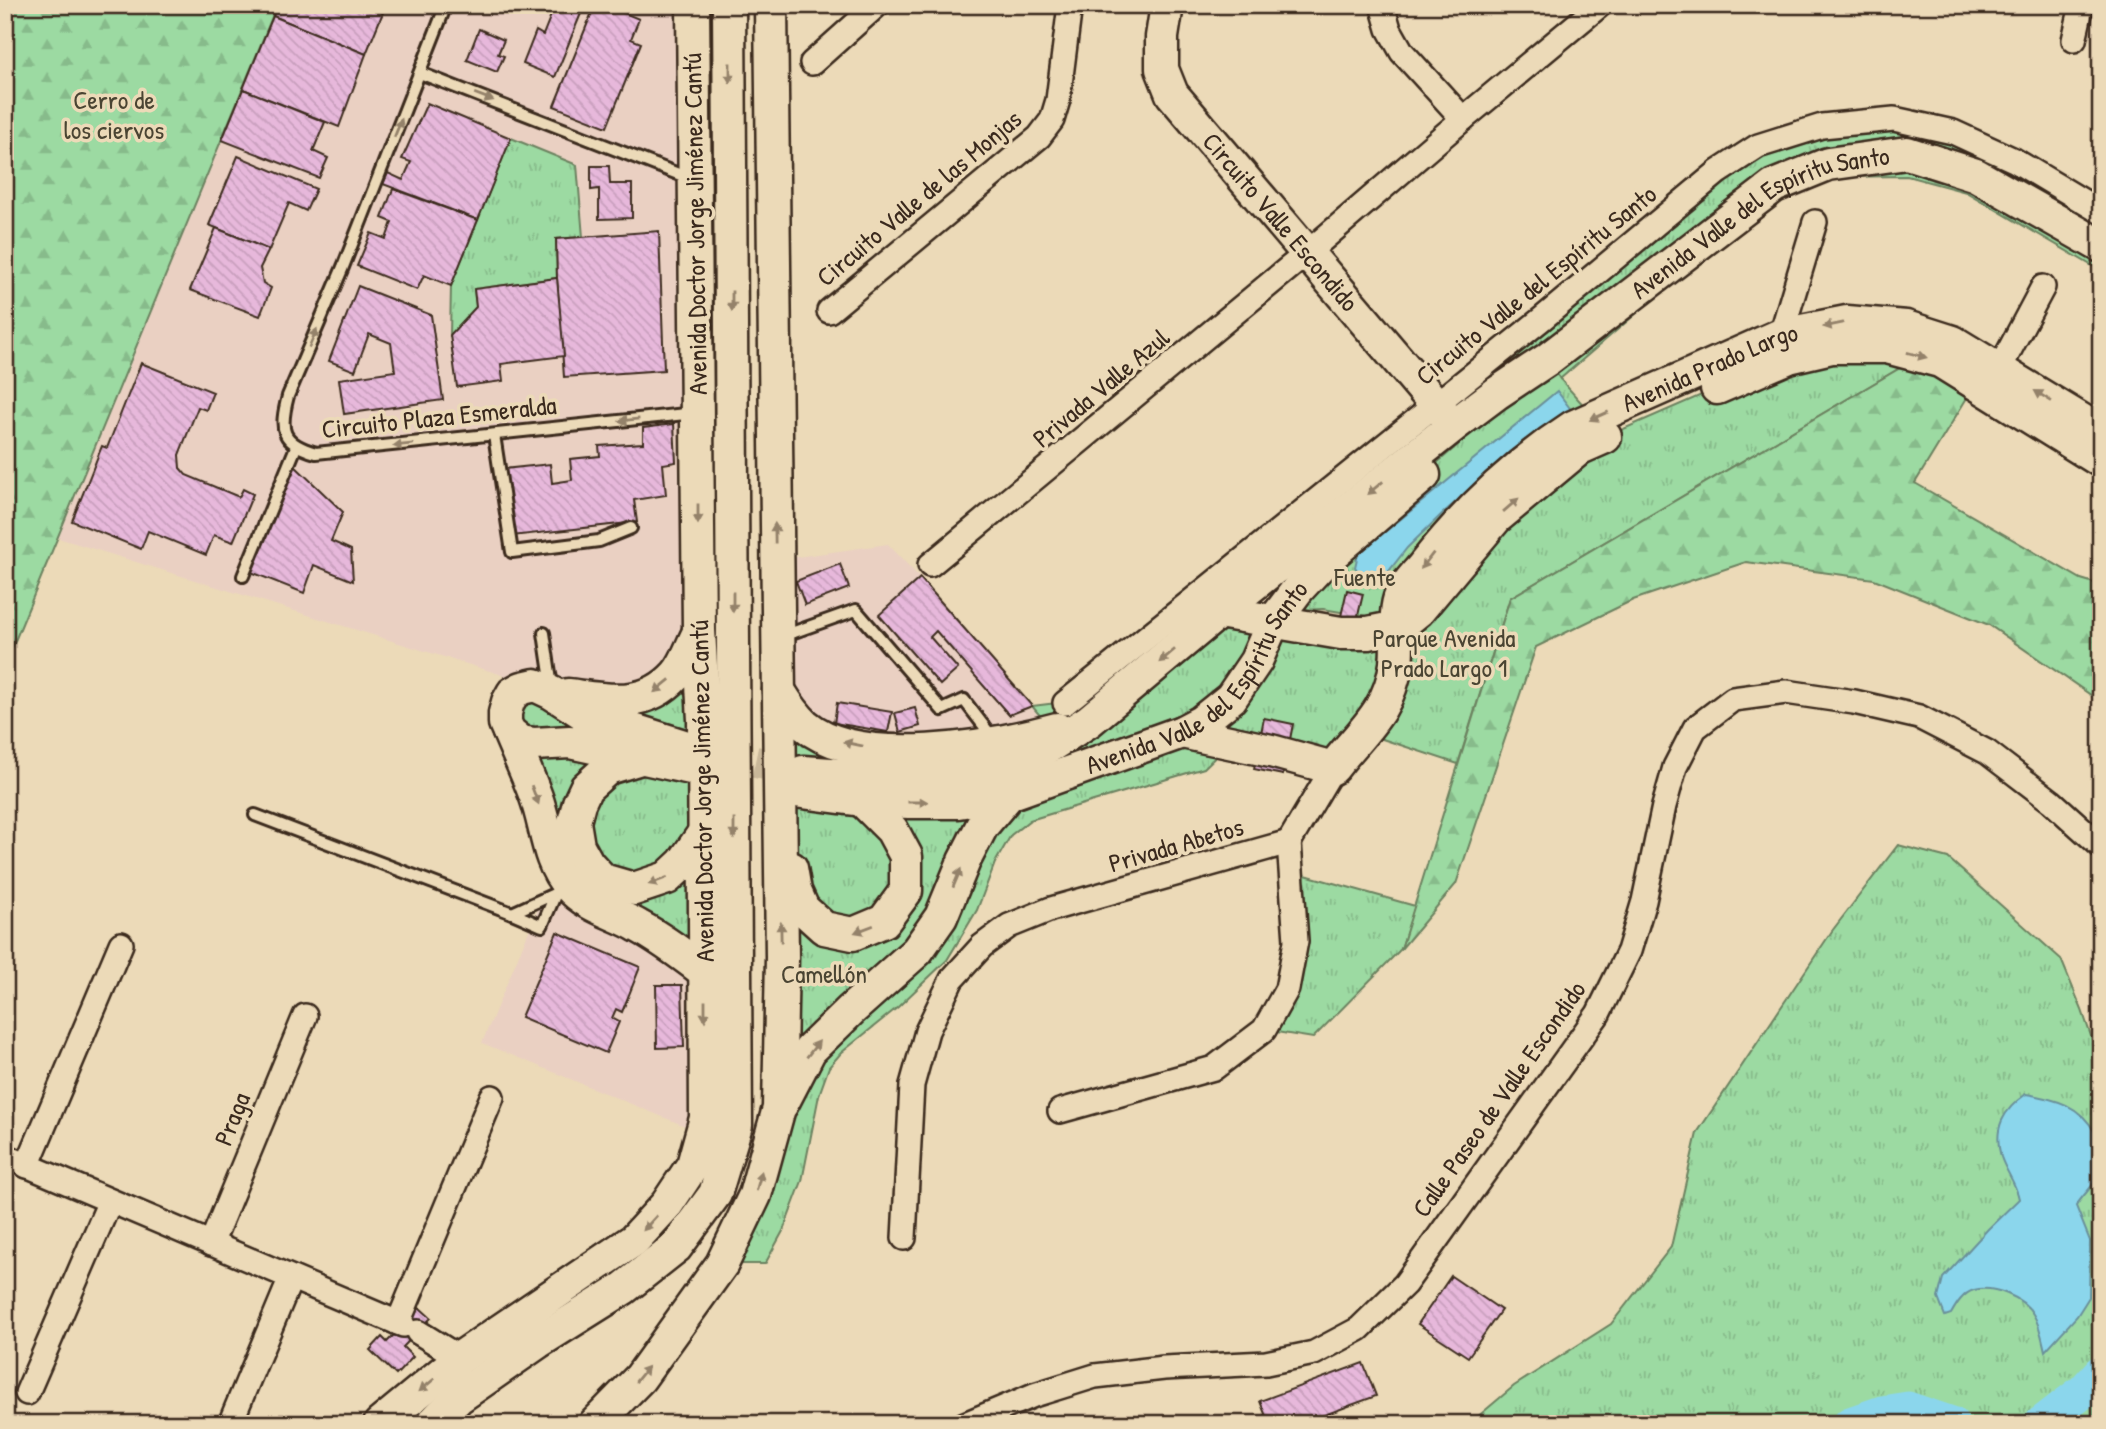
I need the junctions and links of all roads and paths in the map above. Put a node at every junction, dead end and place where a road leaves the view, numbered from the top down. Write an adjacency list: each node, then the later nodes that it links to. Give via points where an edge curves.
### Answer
1 (446, 5): 13 (lane, Circuito Plaza Esmeralda)
2 (693, 5): 15 (main road, Avenida Doctor Jorge Jiménez Cantú)
3 (729, 5): 41 (main road, Avenida Doctor Jorge Jiménez Cantú, one-way to 41)
4 (771, 5): 40 (main road, one-way to 4)
5 (877, 5): 12 (street)
6 (1070, 5): 21 (street, Circuito Valle de las Monjas, via 1058,100 1052,120 1039,137)
7 (1167, 5): 19 (main road, Circuito Valle Escondido, via 1162,69 1172,94)
8 (1382, 5): 14 (street, via 1402,52)
9 (1600, 5): 14 (street, Privada Valle Azul)
10 (2082, 5): 11 (street)
11 (2074, 40)
12 (811, 63)
13 (420, 73): 15 (lane, one-way to 15); 30 (lane, Circuito Plaza Esmeralda, one-way to 13, via 284,433 288,397)
14 (1463, 119): 19 (street, Privada Valle Azul)
15 (695, 180): 26 (main road, Avenida Doctor Jorge Jiménez Cantú)
16 (2101, 212): 27 (street, Circuito Valle del Espíritu Santo, via 2014,160 1953,132 1894,119 1822,126 1758,146 1718,172 1543,318)
17 (1815, 222): 22 (street)
18 (2101, 246): 23 (main road, Avenida Valle del Espíritu Santo, via 1976,175 1907,153 1828,164 1774,186)
19 (1307, 253): 27 (main road, Circuito Valle Escondido); 33 (street, Privada Valle Azul)
20 (2043, 287): 25 (street)
21 (829, 311)
22 (1781, 335): 24 (main road, Avenida Prado Largo); 25 (main road, Avenida Prado Largo, one-way to 22, via 1954,342 1906,327 1847,322)
23 (1548, 359): 27 (main road, Avenida Valle del Espíritu Santo, via 1497,393); 36 (main road, Avenida Valle del Espíritu Santo, via 1504,404 1324,561)
24 (1746, 363): 25 (main road, Avenida Prado Largo, one-way to 25, via 1832,347 1887,347); 37 (main road, Avenida Prado Largo, via 1580,448 1496,518 1419,610)
25 (1993, 380): 28 (main road, Avenida Prado Largo, one-way to 25); 31 (main road, Avenida Prado Largo)
26 (697, 413): 29 (lane, Circuito Plaza Esmeralda, one-way to 29); 38 (main road, Avenida Doctor Jorge Jiménez Cantú, one-way to 38, via 693,474)
27 (1446, 416): 35 (main road, Avenida Valle del Espíritu Santo, one-way to 35); 44 (street, Circuito Valle del Espíritu Santo)
28 (2101, 432)
29 (494, 435): 30 (lane, Circuito Plaza Esmeralda, one-way to 30, via 334,452); 32 (lane, via 512,552 600,541)
30 (296, 447): 34 (lane)
31 (2101, 461)
32 (631, 528)
33 (930, 565)
34 (243, 576)
35 (1219, 612): 36 (main road); 44 (main road, Avenida Valle del Espíritu Santo, one-way to 44)
36 (1273, 622): 37 (main road, via 1300,610 1323,609); 46 (main road, Avenida Valle del Espíritu Santo, via 1256,661 1231,698)
37 (1398, 627): 50 (main road, via 1396,664 1387,699)
38 (699, 630): 43 (main road, one-way to 43, via 677,674 653,694 627,701); 45 (main road, Avenida Doctor Jorge Jiménez Cantú)
39 (544, 632): 43 (lane)
40 (777, 638): 42 (main road); 48 (lane, via 856,610 942,710 964,700)
41 (733, 640): 45 (main road); 77 (main road, Avenida Doctor Jorge Jiménez Cantú, one-way to 77, via 736,1125 715,1195 676,1247 624,1288 459,1397)
42 (779, 691): 48 (main road, one-way to 42, via 911,751 852,745 807,726); 51 (main road)
43 (552, 693): 47 (main road, via 535,685 513,693 505,713); 49 (main road, via 586,715 690,758)
44 (1077, 712): 48 (main road, via 1033,736); 51 (main road, Avenida Valle del Espíritu Santo, via 1020,762 968,776 899,779)
45 (704, 720): 55 (main road, Avenida Doctor Jorge Jiménez Cantú)
46 (1191, 727): 50 (main road, via 1271,751); 52 (main road, Avenida Valle del Espíritu Santo)
47 (509, 732): 49 (main road, via 521,742 570,742); 58 (main road, one-way to 58, via 536,796)
48 (997, 743)
49 (645, 757): 55 (main road, one-way to 49, via 667,878 634,889 603,880 588,864 578,846 574,822 586,788 608,768)
50 (1337, 761): 56 (street)
51 (795, 793): 53 (main road, Avenida Valle del Espíritu Santo); 53 (main road, one-way to 51, via 892,830 905,856 906,891 884,921 853,934 824,928 803,909 795,891); 64 (main road, one-way to 51, via 782,957)
52 (1009, 794): 53 (main road, Avenida Valle del Espíritu Santo, one-way to 52, via 958,802); 64 (main road, one-way to 52, via 810,1050 917,951 941,917 982,826)
53 (862, 800)
54 (255, 815): 59 (lane)
55 (704, 833): 61 (main road, Avenida Doctor Jorge Jiménez Cantú)
56 (1289, 842): 65 (street, via 1296,941 1287,989 1264,1030 1214,1068); 69 (street, Privada Abetos, via 1051,909 1009,926 982,946 952,979 927,1031 912,1085)
57 (2101, 846): 79 (street, Calle Paseo de Valle Escondido, via 1987,752 1919,717 1786,692 1732,699 1695,728 1675,767 1641,913 1629,951 1598,1014 1405,1284 1359,1329 1314,1353 1266,1363 1095,1376)
58 (563, 890): 59 (lane); 59 (lane, via 542,926); 61 (main road, via 662,939)
59 (512, 913)
60 (121, 944): 67 (street)
61 (704, 971): 73 (main road, Avenida Doctor Jorge Jiménez Cantú, one-way to 73, via 706,1118 694,1165 634,1240)
62 (305, 1016): 70 (street, Praga)
63 (492, 1097): 72 (street)
64 (779, 1108): 78 (main road, one-way to 64, via 640,1378 722,1264 755,1195)
65 (1060, 1111)
66 (5, 1156): 67 (street)
67 (27, 1166): 68 (street)
68 (110, 1201): 70 (street); 74 (street)
69 (904, 1238)
70 (211, 1244): 71 (street)
71 (291, 1278): 72 (street); 75 (street)
72 (406, 1327): 73 (street)
73 (460, 1358): 76 (main road, Avenida Doctor Jorge Jiménez Cantú, one-way to 76)
74 (27, 1393)
75 (230, 1424)
76 (380, 1424)
77 (432, 1424)
78 (595, 1424)
79 (965, 1424)

